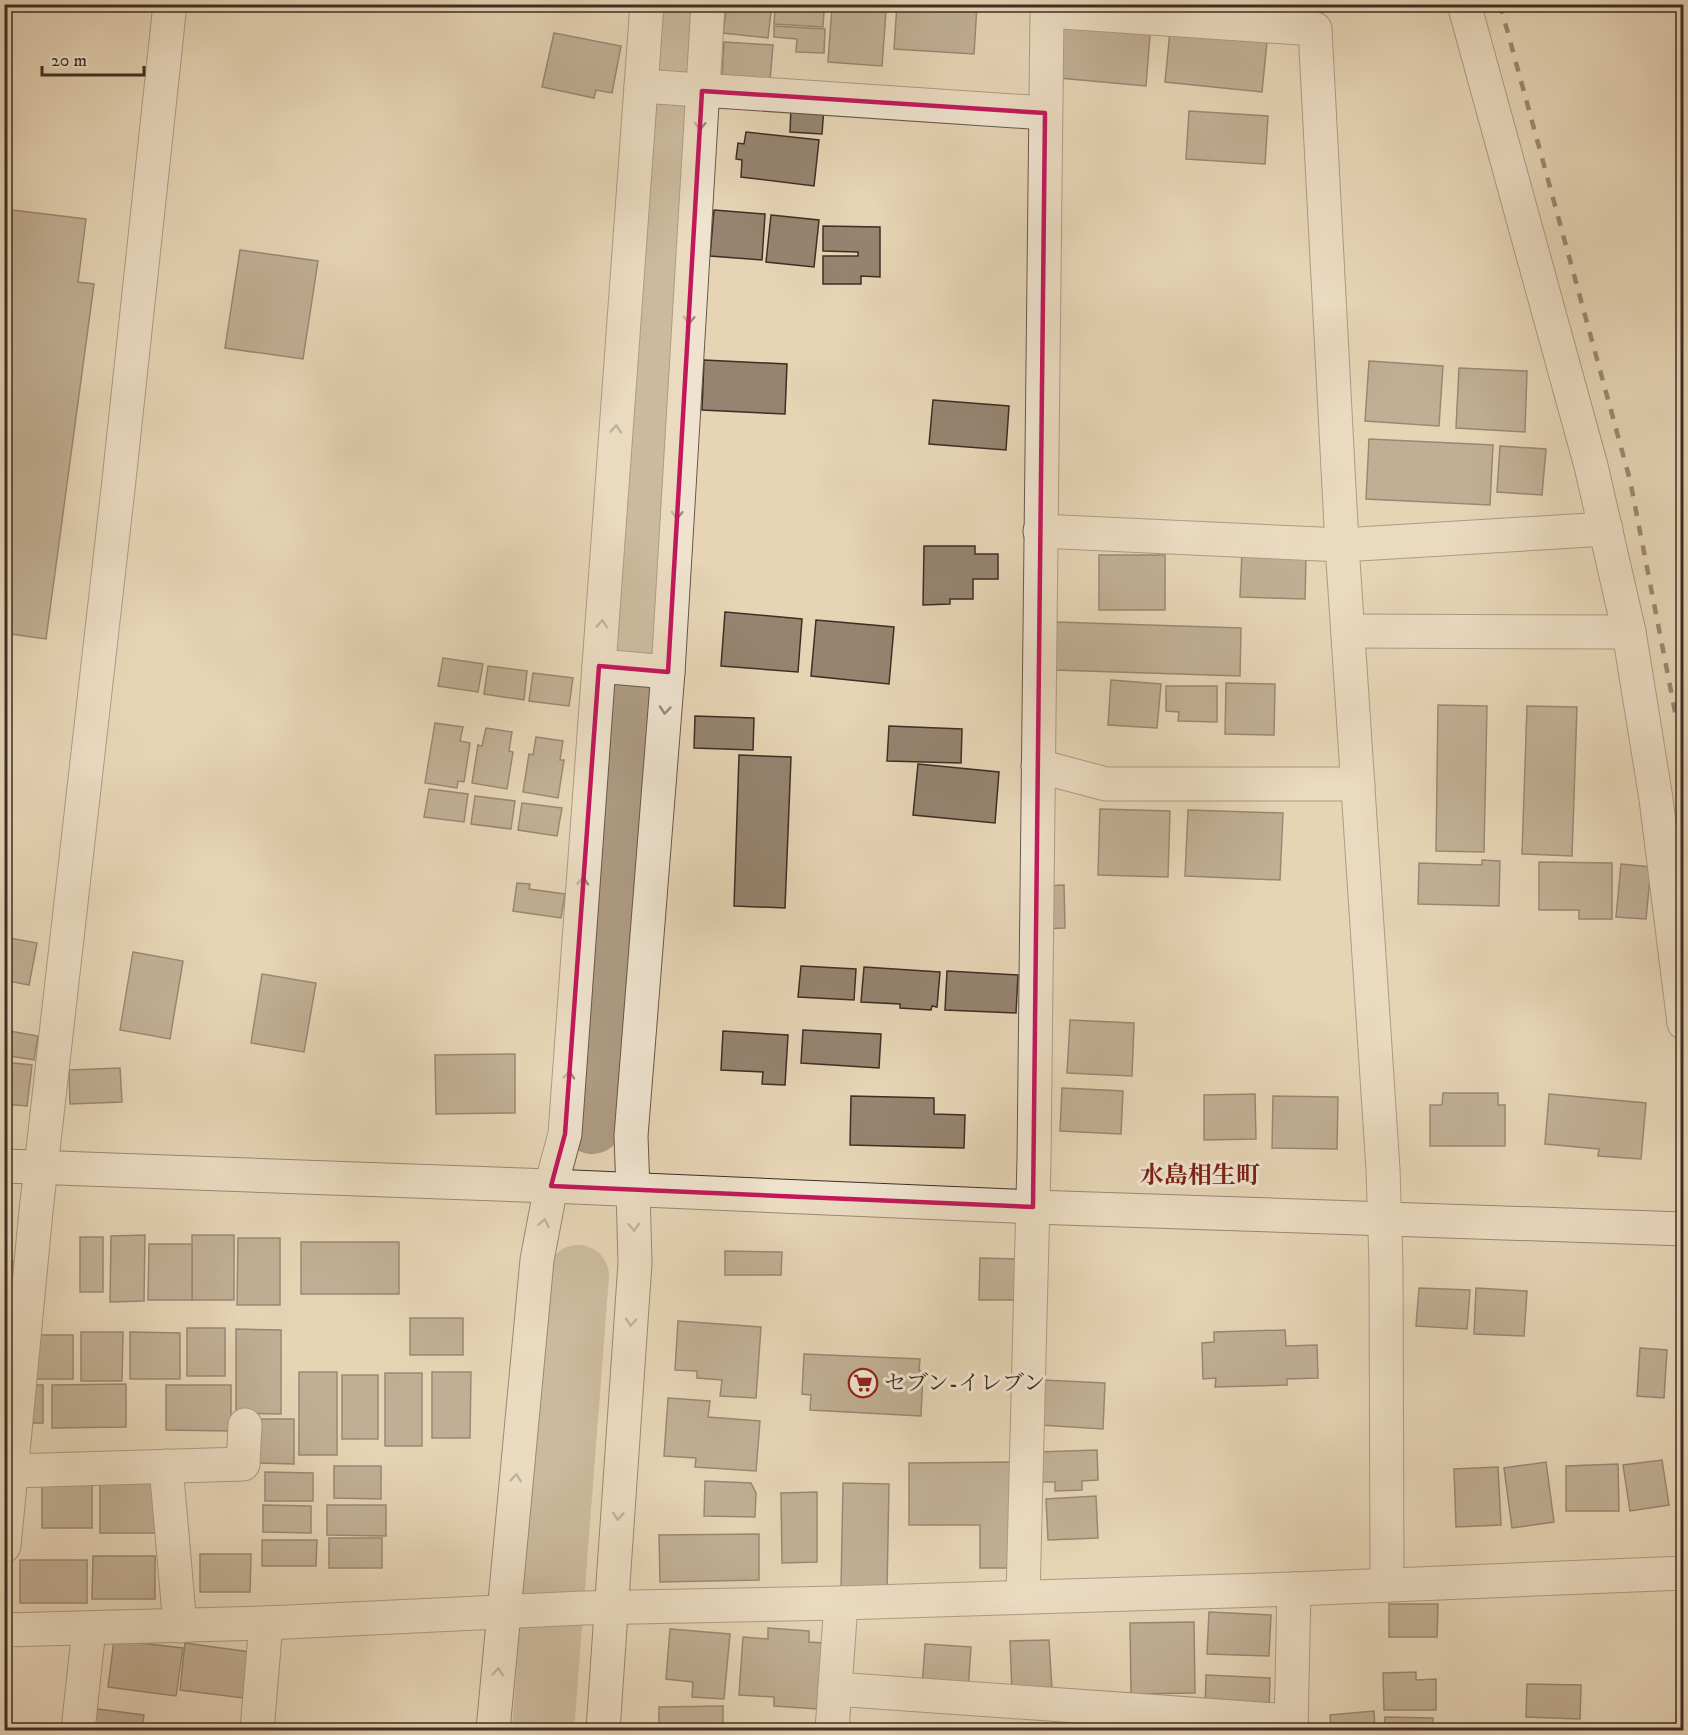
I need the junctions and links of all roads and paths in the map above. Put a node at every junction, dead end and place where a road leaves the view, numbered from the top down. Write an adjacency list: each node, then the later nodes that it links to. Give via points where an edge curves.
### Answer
1 (170, 4): 19 (street)
2 (647, 4): 5 (street)
3 (708, 4): 6 (street)
4 (1464, 4): 8 (street)
5 (647, 86): 6 (street); 13 (street, one-way to 5)
6 (699, 91): 7 (street); 14 (street, one-way to 14)
7 (1046, 114): 9 (street); 10 (street, via 1047,11 1315,29)
8 (1606, 529): 10 (street); 12 (street)
9 (1040, 531): 10 (street); 15 (street)
10 (1342, 545): 11 (street)
11 (1348, 631): 12 (street); 16 (street)
12 (1629, 632): 17 (street, via 1656,799)
13 (612, 667): 14 (street); 20 (street, one-way to 13, via 565,1134)
14 (663, 672): 21 (street, one-way to 21, via 631,1136)
15 (1038, 766): 16 (street, via 1106,783); 22 (street)
16 (1358, 784): 23 (street)
17 (1683, 1023)
18 (4, 1166): 19 (street)
19 (40, 1168): 20 (street); 27 (street)
20 (551, 1186): 21 (street); 35 (street, one-way to 20, via 537,1260)
21 (633, 1191): 22 (street); 34 (street, one-way to 34, via 635,1263)
22 (1033, 1207): 23 (street); 32 (street)
23 (1385, 1220): 24 (street); 30 (street)
24 (1683, 1229)
25 (245, 1425): 26 (street, via 243,1464)
26 (166, 1466): 27 (street); 37 (street)
27 (12, 1472): 28 (street)
28 (4, 1546)
29 (1683, 1573): 30 (street)
30 (1387, 1585): 31 (street)
31 (1294, 1589): 32 (street); 41 (street)
32 (1023, 1597): 33 (street)
33 (841, 1603): 34 (street); 40 (street)
34 (597, 1607): 35 (street); 45 (street)
35 (517, 1610): 36 (street); 44 (street, one-way to 35)
36 (266, 1623): 37 (street); 43 (street)
37 (180, 1626): 38 (street)
38 (89, 1629): 39 (street); 42 (street)
39 (4, 1630)
40 (835, 1689): 41 (street); 46 (street)
41 (1291, 1726)
42 (78, 1731)
43 (257, 1731)
44 (493, 1731)
45 (603, 1731)
46 (832, 1731)

